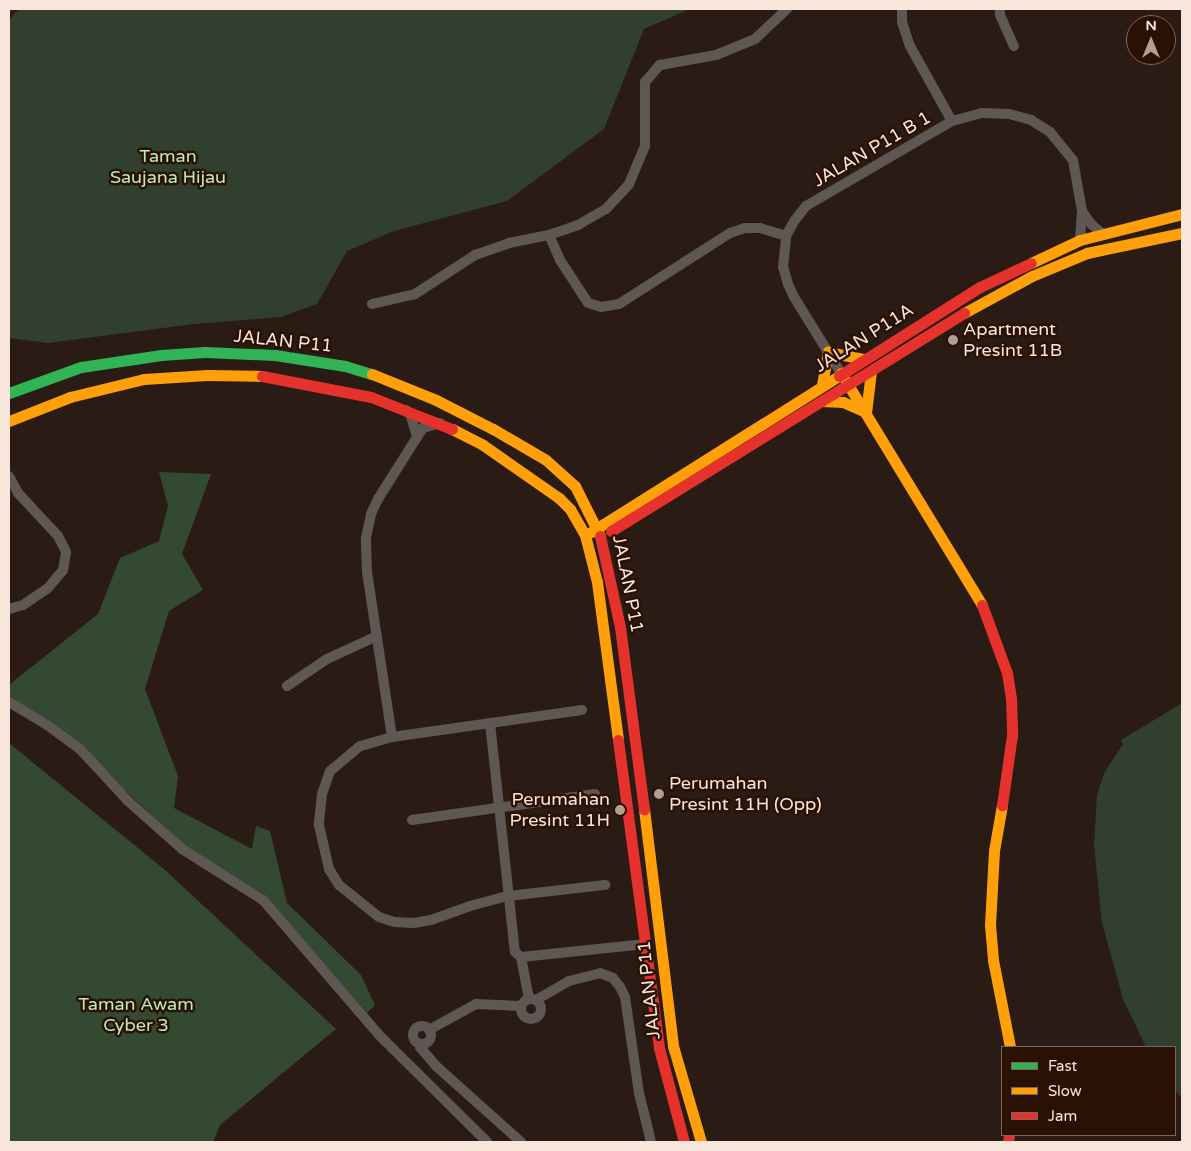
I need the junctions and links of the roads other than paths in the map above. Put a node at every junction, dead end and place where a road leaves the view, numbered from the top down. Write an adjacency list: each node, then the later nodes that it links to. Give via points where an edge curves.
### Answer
1 (787, 9): 9 (street, via 756,39 716,55 660,65 645,82 645,146 629,184 606,209 578,225)
2 (902, 9): 5 (street, via 902,22 910,46)
3 (1000, 9): 4 (street)
4 (1014, 46)
5 (952, 121): 6 (street, JALAN P11 B 1, via 982,113 1009,114 1031,120 1050,132 1073,160); 11 (street, JALAN P11 B 1, via 806,206)
6 (1082, 211): 10 (street); 12 (street, JALAN P11 B 1)
7 (1182, 214): 10 (main road, JALAN P11A)
8 (1182, 233): 16 (main road, JALAN P11A, via 1087,253 1032,276 987,299)
9 (549, 235): 11 (street, via 560,260 588,303 601,307 619,304 730,233 760,228); 13 (street, via 509,243 475,255 415,294)
10 (1104, 235): 12 (main road, JALAN P11A)
11 (786, 236): 14 (street, JALAN P11 B 1, via 783,267 788,284)
12 (1080, 240): 15 (main road, JALAN P11A, via 980,287)
13 (372, 304)
14 (828, 352): 15 (main road); 17 (street, JALAN P11 B 1); 19 (main road)
15 (864, 359): 17 (main road, JALAN P11A)
16 (871, 371): 18 (main road, JALAN P11A); 23 (main road)
17 (841, 373): 18 (main road); 19 (main road, JALAN P11A)
18 (849, 384): 21 (main road, JALAN P11A); 23 (main road)
19 (822, 385): 30 (main road, JALAN P11A)
20 (11, 394): 29 (main road, JALAN P11, via 81,367 161,355 205,352 259,354 345,366 380,376 493,429 546,460)
21 (822, 401): 23 (main road, via 852,405); 31 (main road, JALAN P11A)
22 (404, 408): 24 (main road, JALAN P11, via 338,389 275,378 208,374 135,381 70,396); 25 (main road, JALAN P11); 26 (street, via 411,416)
23 (866, 413): 52 (main road, via 981,603 1007,673 1012,700 1012,735 994,851 990,925 993,960)
24 (9, 420)
25 (440, 423): 26 (street, via 423,428); 32 (main road, JALAN P11, via 484,445 559,498 570,509)
26 (417, 436): 34 (street, via 378,499 366,538 366,572)
27 (9, 476): 28 (street)
28 (13, 495): 33 (street, via 58,536 66,552 63,570 48,588 23,605)
29 (585, 501): 30 (main road, via 591,506); 31 (main road, JALAN P11)
30 (624, 510): 31 (main road, JALAN P11A)
31 (600, 532): 32 (main road, JALAN P11A); 45 (main road, JALAN P11, via 620,627)
32 (586, 540): 46 (main road, JALAN P11, via 600,601)
33 (9, 609)
34 (377, 636): 35 (street, via 327,659); 39 (street)
35 (287, 686)
36 (9, 702): 53 (street, via 79,748 157,829 182,849 263,900 379,1035)
37 (582, 710): 38 (street)
38 (490, 723): 39 (street); 41 (street)
39 (392, 737): 44 (street, via 360,746 330,771 324,786 319,825 322,845 329,869 339,885 378,917 394,922 431,920)
40 (595, 794): 41 (street)
41 (498, 808): 42 (street); 44 (street)
42 (412, 820)
43 (605, 885): 44 (street)
44 (508, 896): 47 (street, via 515,952)
45 (659, 921): 46 (main road); 48 (main road, JALAN P11)
46 (645, 944): 47 (street); 48 (main road); 56 (main road, JALAN P11, via 659,1048)
47 (521, 957): 49 (street)
48 (664, 965): 57 (main road, JALAN P11, via 673,1046)
49 (529, 1002): 50 (street, via 476,1004); 55 (street, via 569,981 600,973 613,978 625,997 639,1093)
50 (429, 1030): 51 (street, via 429,1040); 51 (street, via 420,1026 414,1030 413,1037)
51 (420, 1044): 54 (street, via 436,1066)
52 (1010, 1046)
53 (487, 1142)
54 (522, 1142)
55 (651, 1142)
56 (684, 1142)
57 (701, 1142)

